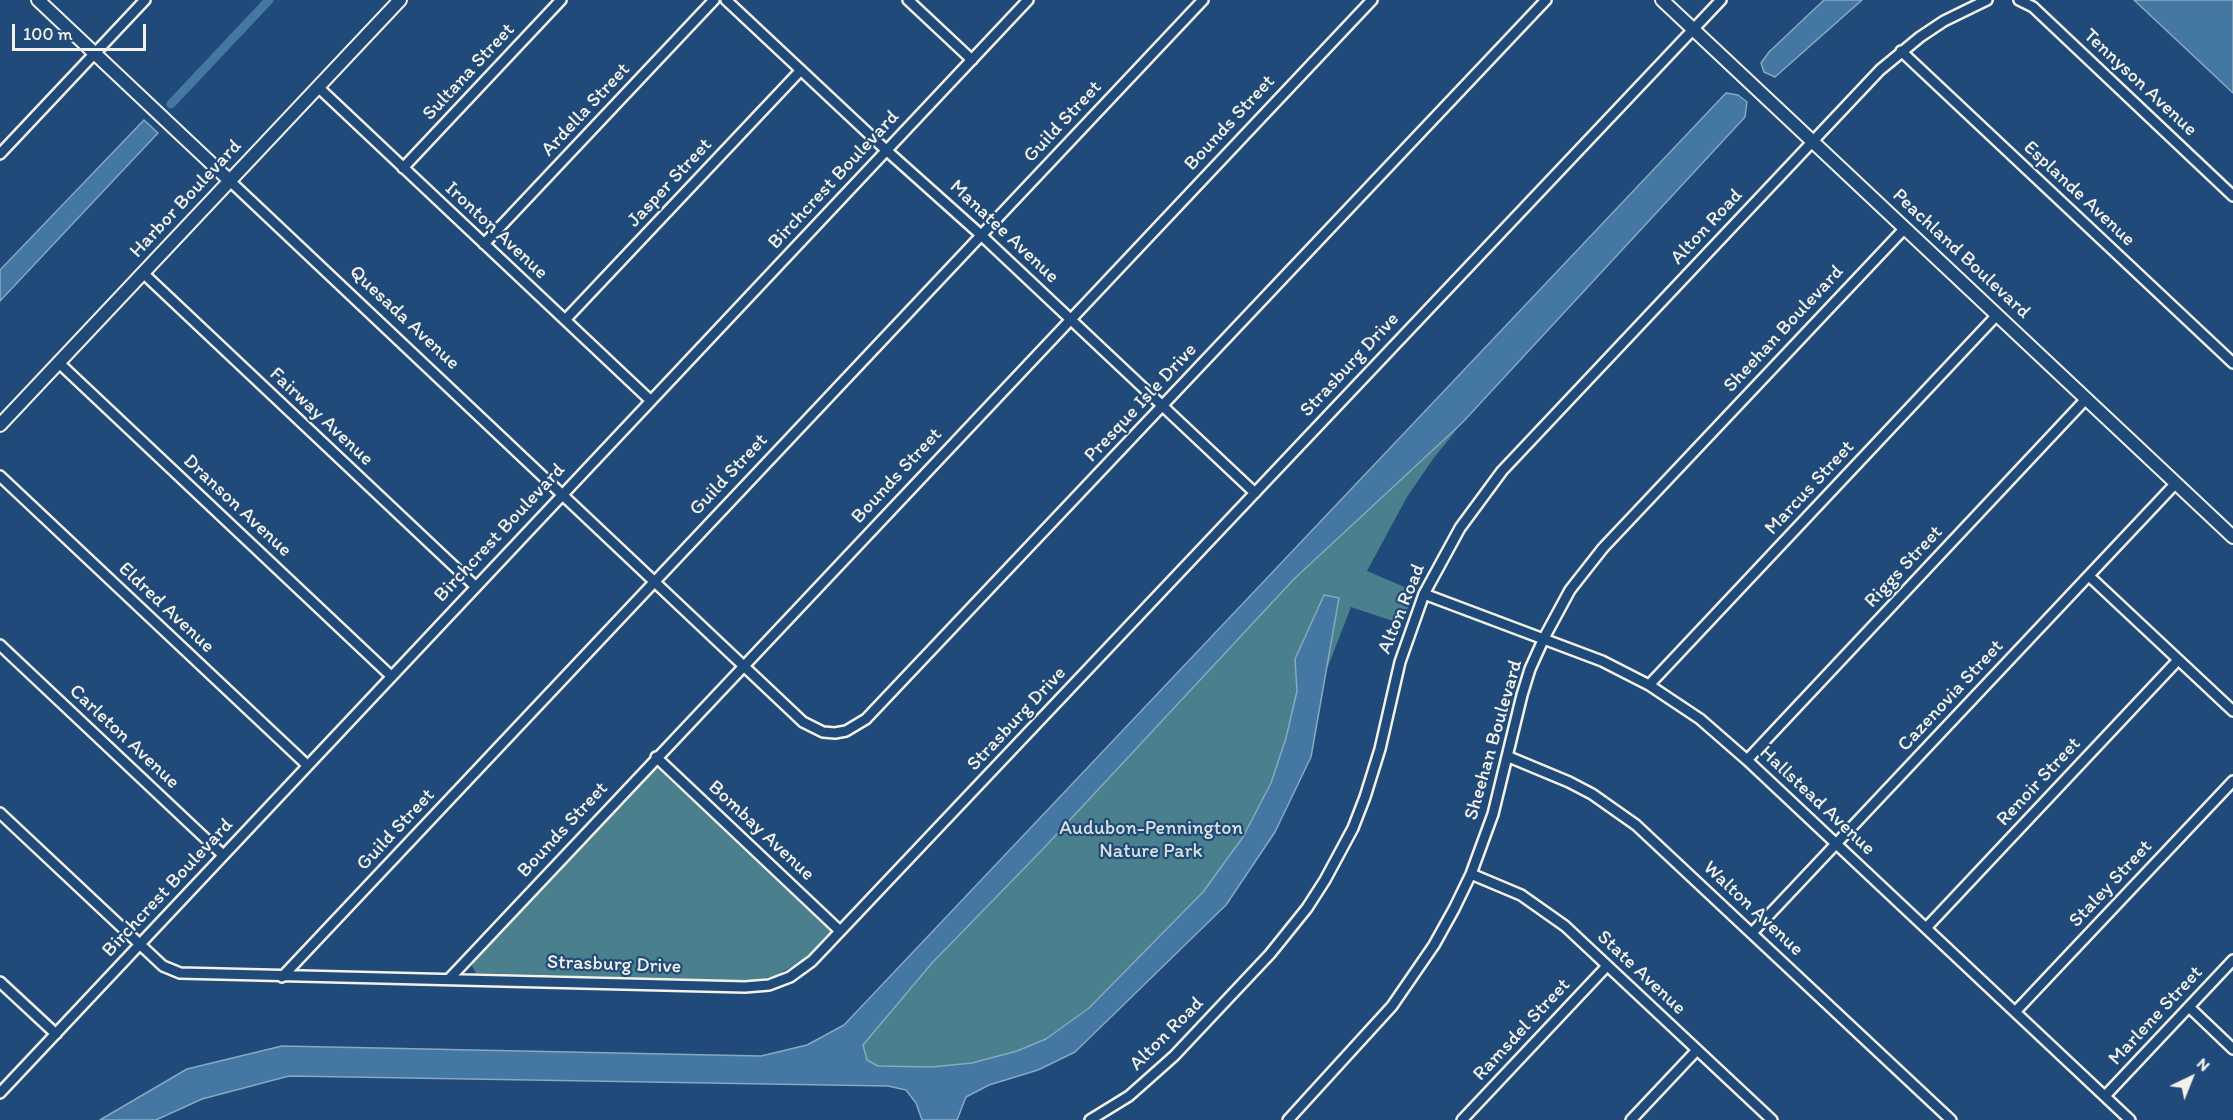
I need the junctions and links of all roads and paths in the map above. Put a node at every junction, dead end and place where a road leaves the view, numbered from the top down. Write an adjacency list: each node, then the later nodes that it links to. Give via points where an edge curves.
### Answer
1 (38, 0): 18 (street, Quesada Avenue)
2 (145, 0): 18 (street)
3 (400, 0): 21 (street, Harbor Boulevard)
4 (561, 0): 27 (street, Sultana Street)
5 (714, 0): 32 (street, Ardella Street)
6 (726, 0): 20 (street, Manatee Avenue)
7 (908, 0): 19 (street)
8 (1028, 0): 19 (street, Birchcrest Boulevard)
9 (1203, 0): 31 (street, Guild Street)
10 (1372, 0): 35 (street, Bounds Street)
11 (1546, 0): 41 (street, Presque Isle Drive)
12 (1662, 0): 16 (street, Peachland Boulevard)
13 (1721, 0): 16 (street, Strasburg Drive)
14 (1987, 0): 17 (street, via 1944,21)
15 (2019, 0): 29 (street, Tennyson Avenue, via 2033,7)
16 (1693, 30): 23 (street, Peachland Boulevard); 45 (street, Strasburg Drive)
17 (1901, 51): 23 (street); 38 (street, Esplande Avenue)
18 (95, 54): 24 (street); 28 (street, Quesada Avenue)
19 (972, 60): 25 (street, Birchcrest Boulevard)
20 (801, 70): 25 (street, Manatee Avenue); 36 (street, Jasper Street)
21 (318, 87): 27 (street, Ironton Avenue); 28 (street, Harbor Boulevard)
22 (0, 139): 24 (street)
23 (1812, 142): 30 (street, Peachland Boulevard); 51 (street, Alton Road, via 1502,471 1460,528)
24 (8, 146): 26 (street)
25 (886, 150): 31 (street, Manatee Avenue); 40 (street, Birchcrest Boulevard)
26 (0, 154)
27 (403, 168): 32 (street, Ironton Avenue)
28 (230, 181): 33 (street, Harbor Boulevard); 46 (street, Quesada Avenue)
29 (2233, 196)
30 (1905, 228): 34 (street, Peachland Boulevard); 52 (street, Sheehan Boulevard, via 1603,548 1570,590)
31 (981, 234): 35 (street, Manatee Avenue); 49 (street, Guild Street)
32 (484, 244): 36 (street, Ironton Avenue)
33 (143, 273): 37 (street, Harbor Boulevard); 50 (street, Fairway Avenue)
34 (1997, 315): 39 (street, Peachland Boulevard); 57 (street, Marcus Street)
35 (1070, 319): 41 (street, Manatee Avenue); 55 (street, Bounds Street)
36 (565, 320): 40 (street, Ironton Avenue)
37 (58, 363): 42 (street, Harbor Boulevard); 56 (street, Dranson Avenue)
38 (2233, 363)
39 (2086, 399): 44 (street, Peachland Boulevard); 61 (street, Riggs Street)
40 (650, 400): 46 (street, Birchcrest Boulevard)
41 (1162, 406): 45 (street, Manatee Avenue); 55 (street, Presque Isle Drive, via 857,727 835,733 812,728)
42 (0, 424)
43 (0, 476): 62 (street, Eldred Avenue)
44 (2176, 483): 47 (street, Peachland Boulevard); 48 (street, Cazenovia Street)
45 (1255, 493): 69 (street, Strasburg Drive)
46 (562, 494): 49 (street, Quesada Avenue); 50 (street, Birchcrest Boulevard)
47 (2233, 537)
48 (2089, 576): 54 (street); 65 (street, Cazenovia Street)
49 (654, 581): 55 (street, Quesada Avenue); 74 (street, Guild Street)
50 (475, 586): 56 (street, Birchcrest Boulevard)
51 (1424, 594): 52 (street, Hallstead Avenue); 84 (street, Alton Road, via 1400,662 1365,797 1325,880 1270,954 1174,1056 1130,1096)
52 (1544, 638): 57 (street, Hallstead Avenue); 59 (street, Sheehan Boulevard, via 1522,695)
53 (0, 645): 66 (street, Carleton Avenue)
54 (2178, 660): 58 (street); 68 (street, Renoir Street)
55 (743, 665): 60 (street, Bounds Street)
56 (391, 676): 62 (street, Birchcrest Boulevard)
57 (1649, 685): 61 (street, Hallstead Avenue, via 1700,719)
58 (2233, 711)
59 (1509, 757): 67 (street, Sheehan Boulevard); 70 (street, Walton Avenue, via 1569,782 1620,813)
60 (656, 758): 69 (street, Bombay Avenue); 75 (street, Bounds Street)
61 (1747, 760): 65 (street, Hallstead Avenue)
62 (307, 765): 66 (street, Birchcrest Boulevard)
63 (2233, 781): 78 (street, Staley Street)
64 (0, 813): 71 (street, Strasburg Drive)
65 (1837, 844): 68 (street, Hallstead Avenue); 70 (street, Cazenovia Street)
66 (224, 855): 71 (street, Birchcrest Boulevard)
67 (1471, 874): 73 (street, State Avenue, via 1506,887 1540,907); 85 (street, Sheehan Boulevard, via 1434,945 1392,1006)
68 (1926, 928): 78 (street, Hallstead Avenue)
69 (840, 931): 75 (street, Strasburg Drive, via 800,971 769,985)
70 (1752, 933): 89 (street, Walton Avenue)
71 (140, 945): 74 (street, Strasburg Drive, via 163,966 180,973); 79 (street, Birchcrest Boulevard)
72 (2233, 960): 77 (street, Marlene Street)
73 (1607, 966): 81 (street, State Avenue); 86 (street, Ramsdel Street)
74 (282, 977): 75 (street, Strasburg Drive)
75 (449, 979)
76 (0, 982): 79 (street)
77 (2189, 1007): 80 (street); 83 (street, Marlene Street)
78 (2016, 1012): 83 (street, Hallstead Avenue)
79 (56, 1034): 82 (street, Birchcrest Boulevard)
80 (2233, 1048)
81 (1697, 1050): 87 (street); 88 (street, State Avenue)
82 (0, 1093)
83 (2105, 1096): 90 (street, Hallstead Avenue)
84 (1090, 1120)
85 (1288, 1120)
86 (1462, 1120)
87 (1630, 1120)
88 (1772, 1120)
89 (1951, 1120)
90 (2130, 1120)

